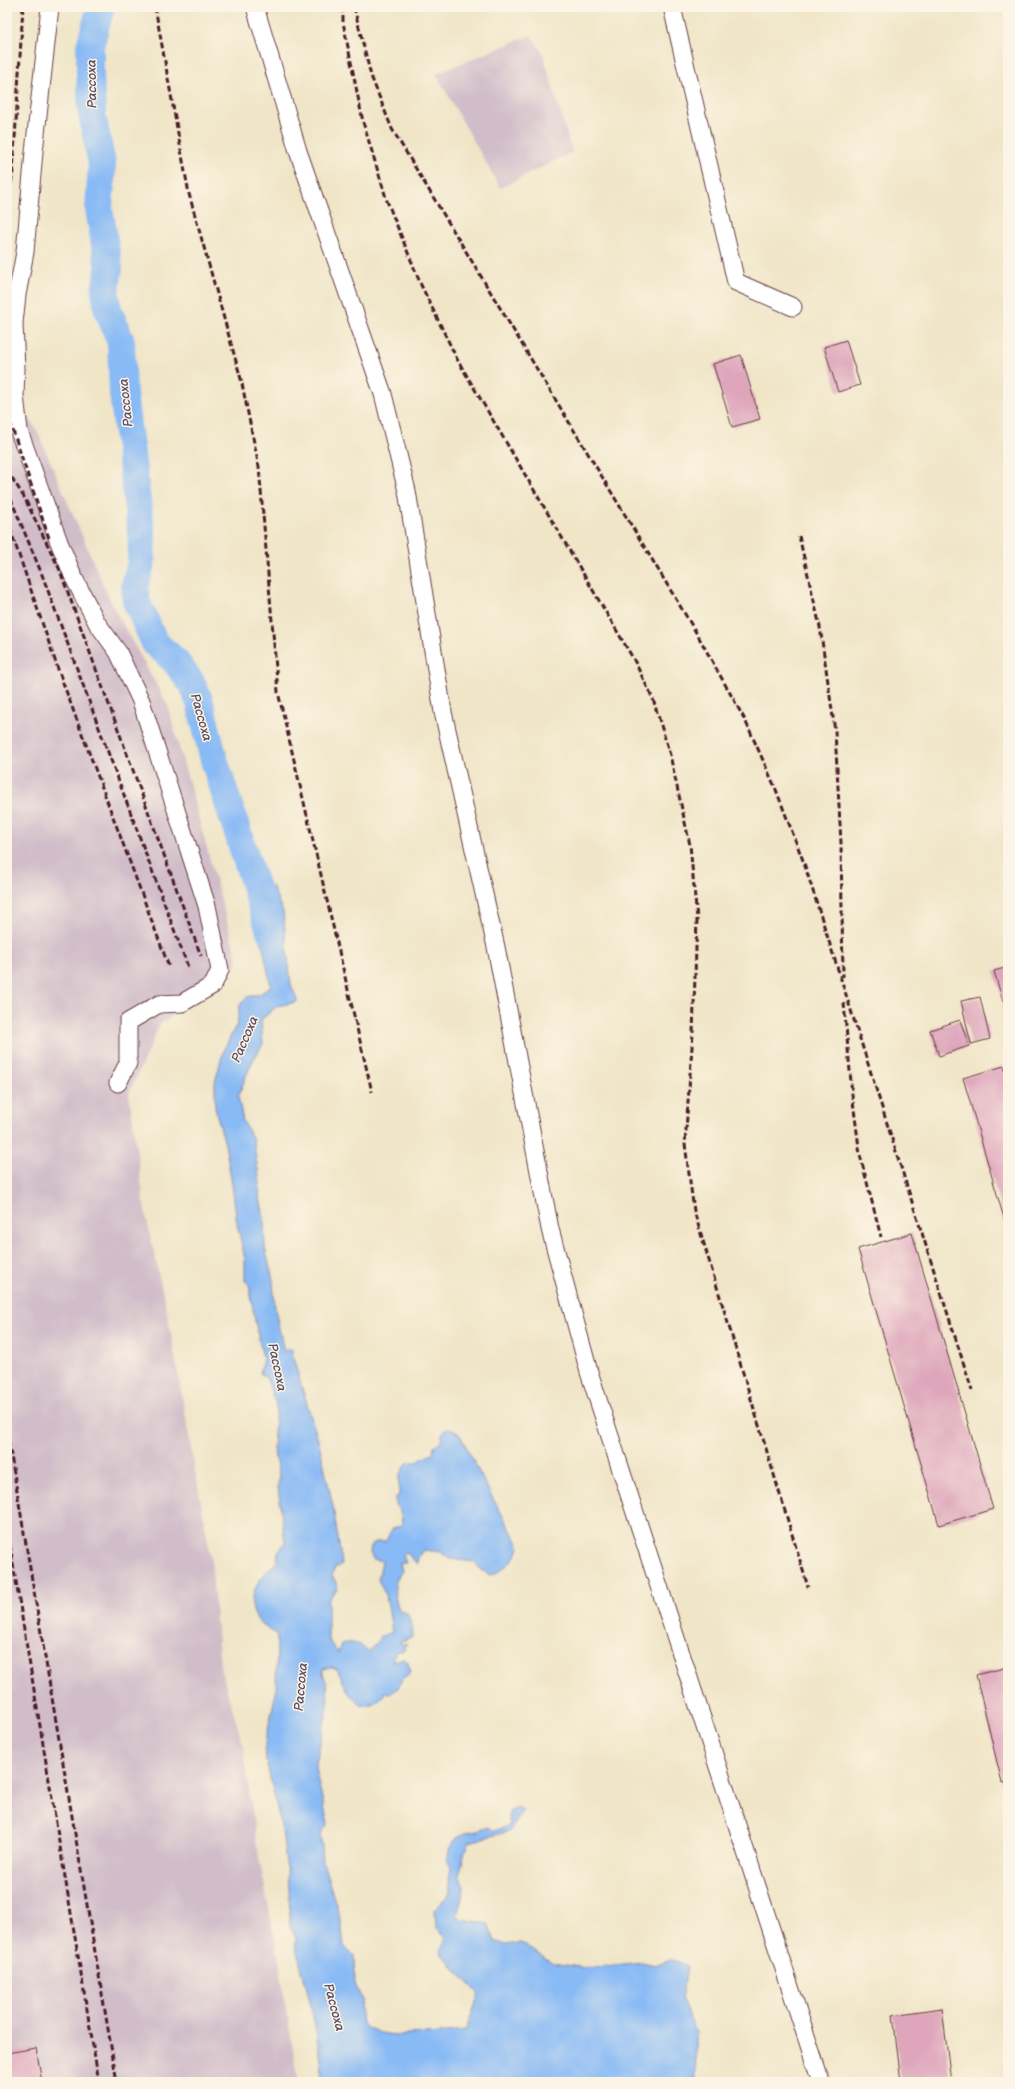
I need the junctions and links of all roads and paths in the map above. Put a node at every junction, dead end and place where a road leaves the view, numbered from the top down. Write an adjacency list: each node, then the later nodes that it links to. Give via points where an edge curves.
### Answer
1 (50, 7): 5 (street, via 25,252 14,323 15,395 19,431 74,578 97,623 118,652 141,701 207,906 220,970 213,985 182,1003 159,1004 128,1022 128,1063)
2 (254, 7): 6 (street, via 298,150 383,394 407,490 443,712 496,947 554,1244 592,1380)
3 (672, 7): 4 (street, via 736,282)
4 (793, 307)
5 (118, 1084)
6 (821, 2082)

